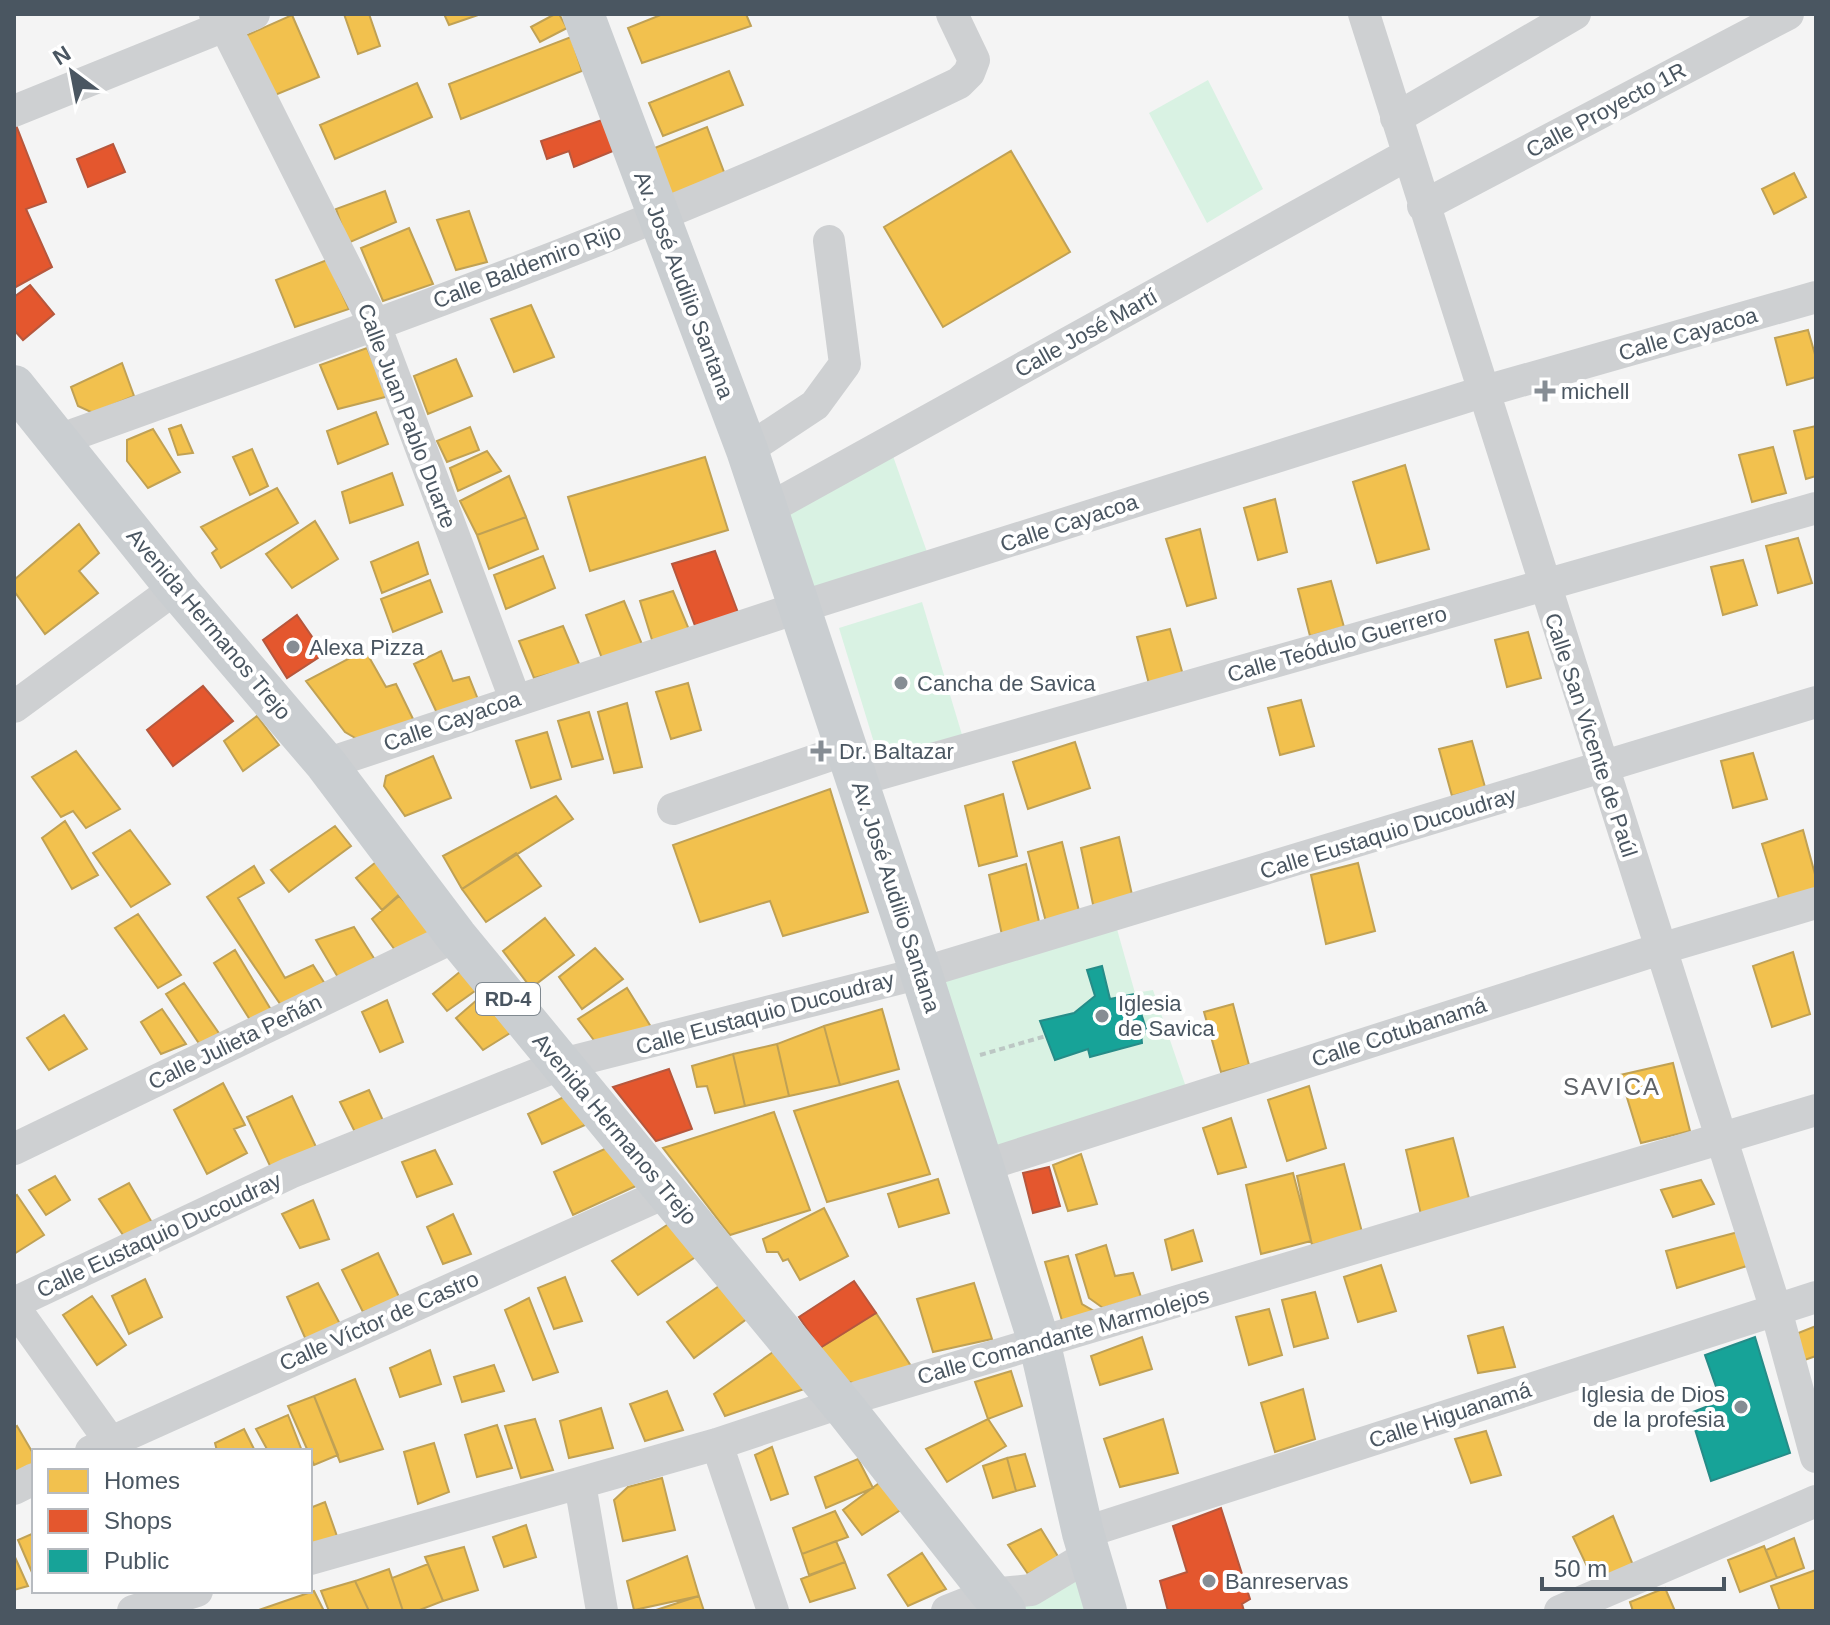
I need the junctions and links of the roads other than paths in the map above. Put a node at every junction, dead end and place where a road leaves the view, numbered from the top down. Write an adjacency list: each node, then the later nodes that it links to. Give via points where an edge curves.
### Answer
1 (583, 14): 11 (main road, Av. José Audilio Santana)
2 (952, 14): 11 (street, Calle Baldemiro Rijo, via 974,60 969,73 945,90)
3 (1364, 14): 8 (street, Calle San Vicente de Paúl)
4 (1575, 14): 8 (street)
5 (1788, 14): 10 (street, Calle Proyecto 1R)
6 (231, 18): 7 (street); 14 (street, Calle Juan Pablo Duarte)
7 (14, 111)
8 (1396, 118): 9 (street, Calle San Vicente de Paúl)
9 (1407, 155): 10 (street, Calle San Vicente de Paúl); 20 (street, Calle José Martí)
10 (1423, 206): 16 (street, Calle San Vicente de Paúl)
11 (657, 216): 14 (street, Calle Baldemiro Rijo); 18 (main road, Av. José Audilio Santana)
12 (829, 241): 18 (street, via 845,364 815,405)
13 (1816, 297): 16 (street, Calle Cayacoa)
14 (375, 325): 17 (street, Calle Baldemiro Rijo, via 75,434); 24 (street, Calle Juan Pablo Duarte)
15 (14, 386): 17 (main road, Avenida Hermanos Trejo / RD-4)
16 (1482, 392): 21 (street, Calle San Vicente de Paúl); 23 (street, Calle Cayacoa)
17 (62, 444): 22 (main road, Avenida Hermanos Trejo / RD-4)
18 (747, 450): 20 (main road, Av. José Audilio Santana)
19 (1816, 508): 21 (street, Calle Teódulo Guerrero)
20 (766, 510): 23 (main road, Av. José Audilio Santana)
21 (1544, 586): 28 (street, Calle Teódulo Guerrero); 29 (street, Calle San Vicente de Paúl)
22 (176, 588): 26 (street); 27 (main road, Avenida Hermanos Trejo / RD-4)
23 (797, 608): 24 (street, Calle Cayacoa); 28 (main road, Av. José Audilio Santana)
24 (515, 699): 27 (street, Calle Cayacoa)
25 (1816, 702): 29 (street, Calle Eustaquio Ducoudray)
26 (14, 707)
27 (326, 764): 32 (main road, Avenida Hermanos Trejo / RD-4)
28 (853, 764): 30 (street, Calle Teódulo Guerrero); 34 (main road, Av. José Audilio Santana)
29 (1602, 768): 33 (street, Calle San Vicente de Paúl); 34 (street, Calle Eustaquio Ducoudray)
30 (673, 809)
31 (1816, 903): 33 (street, Calle Cotubanamá)
32 (456, 936): 35 (main road, Avenida Hermanos Trejo / RD-4); 38 (street, Calle Julieta Peñán)
33 (1660, 949): 37 (street, Calle San Vicente de Paúl); 39 (street, Calle Cotubanamá)
34 (921, 973): 35 (street, Calle Eustaquio Ducoudray); 39 (main road, Av. José Audilio Santana)
35 (562, 1064): 40 (main road, Avenida Hermanos Trejo / RD-4); 42 (street, Calle Eustaquio Ducoudray, via 290,1173)
36 (1816, 1110): 37 (street, Calle Comandante Marmolejos)
37 (1721, 1140): 43 (street, Calle San Vicente de Paúl); 44 (street, Calle Comandante Marmolejos)
38 (14, 1149)
39 (983, 1166): 44 (main road, Av. José Audilio Santana)
40 (667, 1192): 45 (main road, Avenida Hermanos Trejo / RD-4); 47 (street, Calle Víctor de Castro)
41 (1816, 1297): 43 (street, Calle Higuanamá)
42 (14, 1305): 47 (street)
43 (1776, 1310): 48 (street, Calle San Vicente de Paúl); 53 (street, Calle Higuanamá)
44 (1040, 1345): 45 (street, Calle Comandante Marmolejos); 53 (main road, Av. José Audilio Santana)
45 (840, 1402): 46 (street, Calle Comandante Marmolejos); 56 (main road, Avenida Hermanos Trejo / RD-4)
46 (717, 1444): 50 (street, Calle Comandante Marmolejos); 59 (street)
47 (106, 1448)
48 (1816, 1457)
49 (32, 1480): 51 (street)
50 (580, 1484): 54 (street, Calle Comandante Marmolejos); 58 (street)
51 (14, 1489)
52 (1816, 1501): 62 (street)
53 (1087, 1543): 56 (street, Calle Higuanamá, via 1031,1590); 61 (main road, Av. José Audilio Santana)
54 (312, 1558)
55 (192, 1593): 57 (street)
56 (998, 1602): 60 (street, Calle Higuanamá)
57 (133, 1611)
58 (602, 1611)
59 (773, 1611)
60 (947, 1611)
61 (1106, 1611)
62 (1560, 1611)

